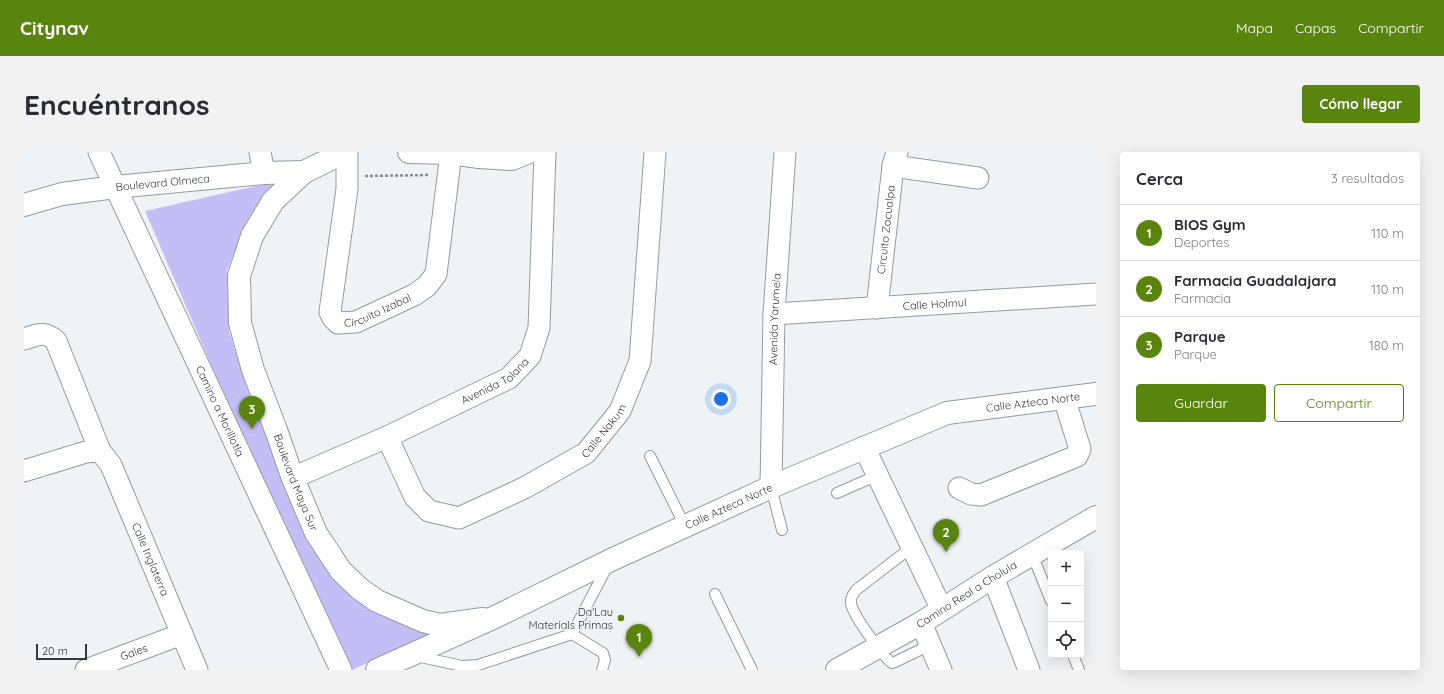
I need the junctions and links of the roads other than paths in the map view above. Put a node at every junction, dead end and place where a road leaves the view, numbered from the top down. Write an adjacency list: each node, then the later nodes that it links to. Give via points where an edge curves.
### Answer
1 (99, 152): 15 (street, Camino a Morillotla)
2 (260, 152): 13 (street)
3 (346, 152): 9 (street, Circuito Izabal, via 346,196 330,312 338,323 356,322 414,295 427,286 436,274); 12 (main road, Boulevard Maya Sur)
4 (409, 152): 9 (main road)
5 (529, 152): 10 (main road, via 512,159)
6 (545, 152): 23 (street, Avenida Tolana, via 538,328 530,356 509,378)
7 (655, 152): 23 (street, Calle Nakum, via 640,361 620,411 586,452 524,488 459,518 429,511 415,497)
8 (785, 152): 19 (street, Avenida Yarumela)
9 (451, 153): 10 (main road)
10 (479, 155)
11 (895, 159): 14 (street); 18 (street, Circuito Zacualpa)
12 (304, 172): 13 (main road, Boulevard Olmeca); 29 (main road, Boulevard Maya Sur, via 273,201 252,236 239,276 240,323 253,370)
13 (264, 173): 15 (main road, Boulevard Olmeca)
14 (978, 178)
15 (114, 187): 16 (main road, Boulevard Olmeca, via 62,194); 53 (street, Camino a Morillotla)
16 (24, 205)
17 (1096, 294): 18 (street, Calle Holmul)
18 (877, 308): 19 (street, Calle Holmul)
19 (774, 314): 30 (street, Avenida Yarumela)
20 (24, 339): 25 (street, Calle Inglaterra, via 44,334 56,341)
21 (1096, 394): 22 (main road, Calle Azteca Norte)
22 (1064, 398): 24 (main road, Calle Azteca Norte, via 947,413); 31 (street, via 1080,449 1077,456 981,495 971,494)
23 (387, 437): 29 (street, Avenida Tolana)
24 (864, 447): 28 (street); 30 (main road, Calle Azteca Norte)
25 (100, 451): 27 (street, via 86,452); 45 (street, Calle Inglaterra, via 111,465)
26 (650, 456): 34 (lane)
27 (24, 471)
28 (878, 475): 32 (lane); 36 (street)
29 (292, 476): 43 (main road, Boulevard Maya Sur, via 316,533 341,571 367,595 423,621 440,624)
30 (771, 487): 34 (main road, Calle Azteca Norte); 35 (lane)
31 (959, 488)
32 (837, 493)
33 (1096, 517): 37 (main road, Camino Real a Cholula)
34 (685, 526): 38 (main road, Calle Azteca Norte)
35 (782, 530)
36 (912, 547): 42 (street); 48 (lane, via 856,590 852,597 851,604 857,618)
37 (1032, 554): 39 (main road, Camino Real a Cholula); 41 (lane)
38 (611, 560): 43 (main road, Calle Azteca Norte); 46 (lane)
39 (993, 577): 42 (main road, Camino Real a Cholula); 59 (street)
40 (715, 594): 56 (lane)
41 (1048, 594)
42 (942, 610): 44 (main road, Camino Real a Cholula)
43 (493, 618): 49 (main road, Calle Azteca Norte)
44 (921, 623): 47 (street); 48 (main road, Camino Real a Cholula)
45 (182, 634): 51 (street, Gales); 52 (street, Calle Inglaterra)
46 (572, 634): 49 (lane, via 478,665 462,666); 55 (lane, via 603,653 605,660)
47 (930, 645): 48 (lane, via 895,662); 58 (street)
48 (878, 647): 57 (main road, Camino Real a Cholula)
49 (410, 654): 54 (main road, Calle Azteca Norte)
50 (1074, 658): 60 (lane)
51 (86, 670)
52 (197, 670)
53 (340, 670)
54 (377, 670)
55 (602, 670)
56 (752, 670)
57 (837, 670)
58 (941, 670)
59 (1029, 670)
60 (1079, 670)

